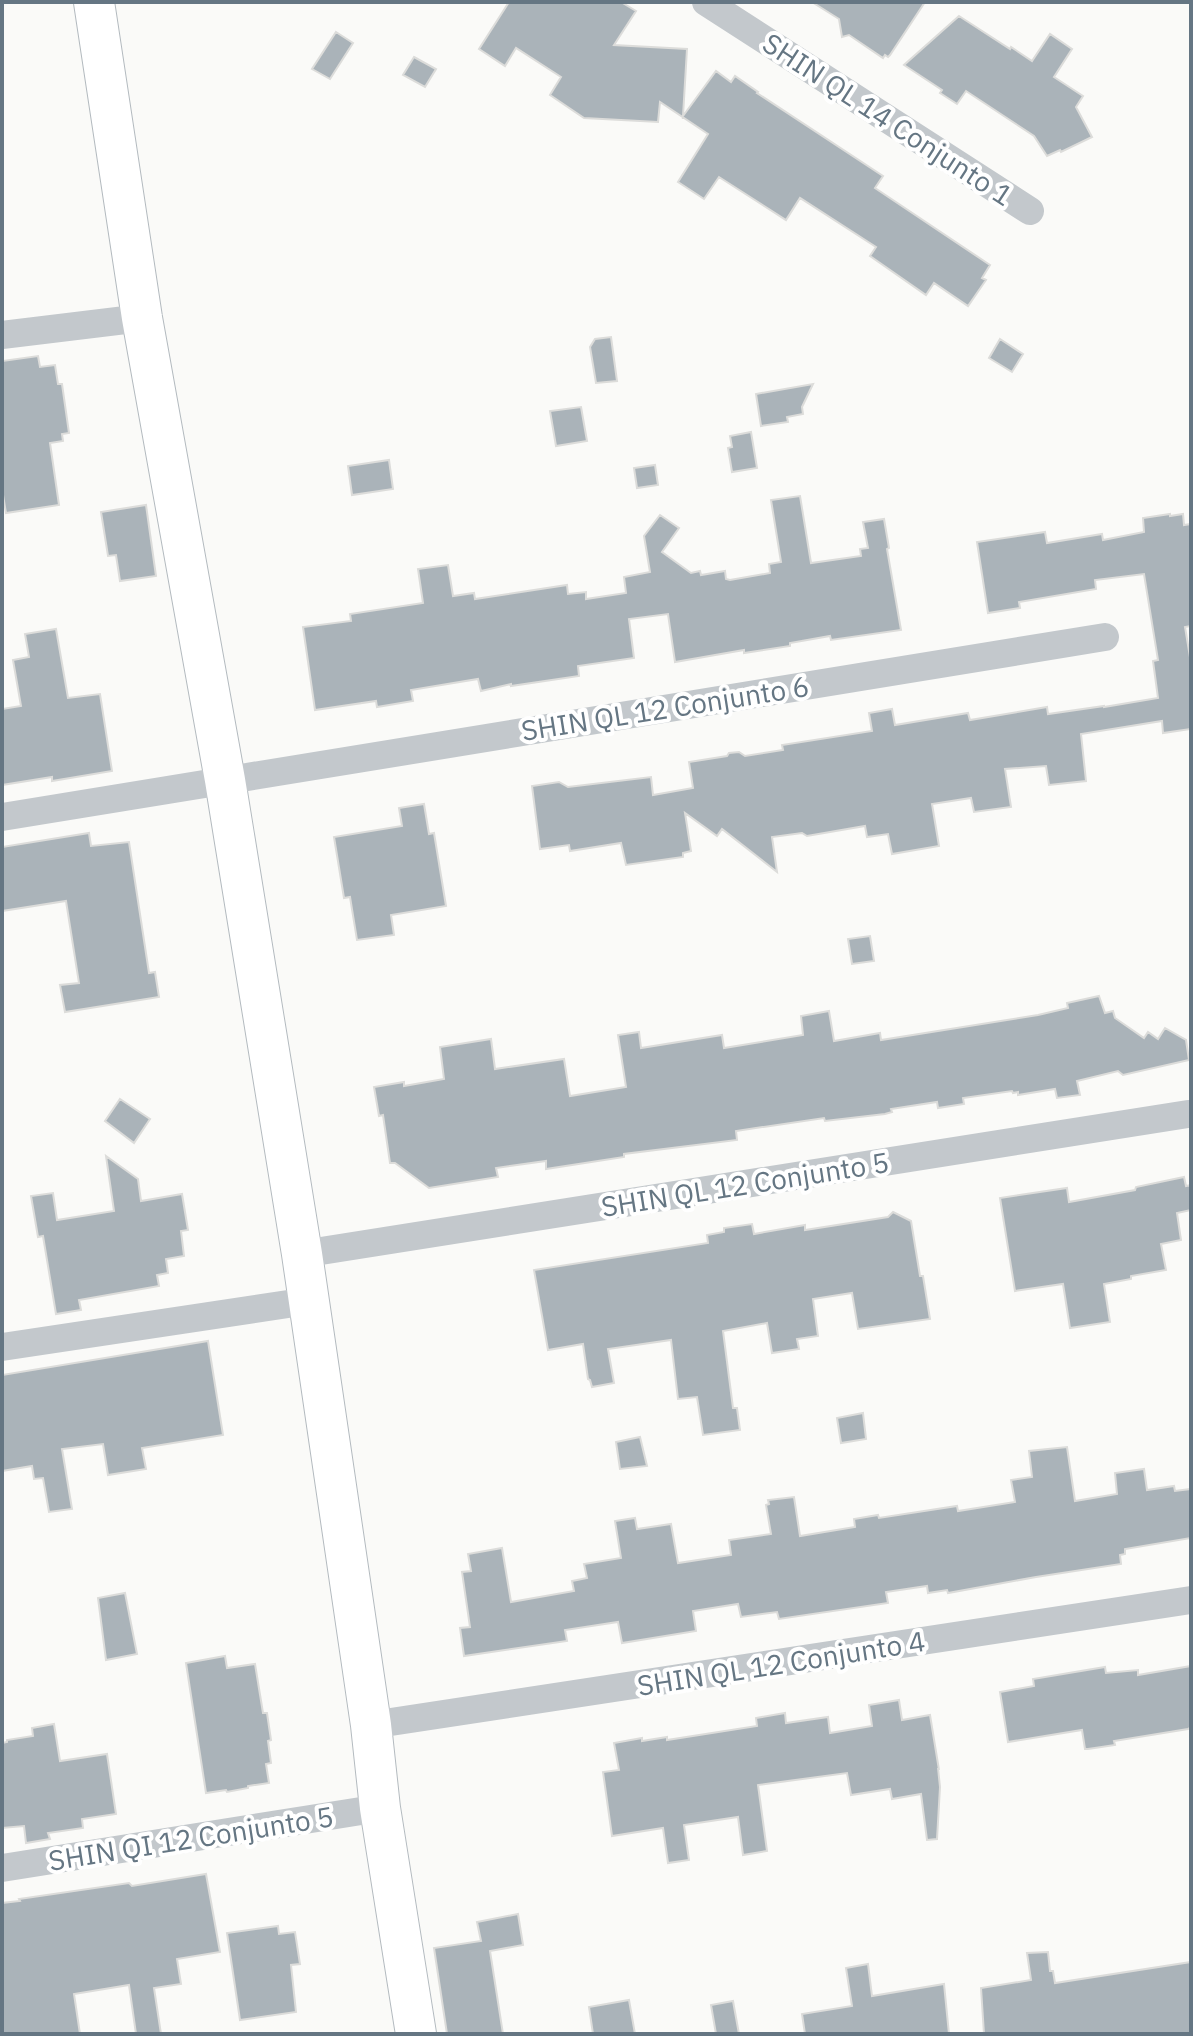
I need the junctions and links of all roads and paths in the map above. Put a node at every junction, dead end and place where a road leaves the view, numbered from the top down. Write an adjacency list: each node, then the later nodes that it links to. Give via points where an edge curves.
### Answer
1 (94, 2): 4 (street)
2 (706, 2): 3 (street, SHIN QL 14 Conjunto 1)
3 (1030, 211)
4 (142, 318): 5 (street); 7 (street)
5 (2, 335)
6 (1105, 637): 7 (street, SHIN QL 12 Conjunto 6)
7 (225, 780): 8 (street, SHIN QL 12 Conjunto 6); 10 (street)
8 (2, 817)
9 (1188, 1114): 10 (street, SHIN QL 12 Conjunto 5)
10 (302, 1254): 11 (street)
11 (308, 1301): 12 (street); 14 (street)
12 (2, 1347)
13 (1191, 1600): 14 (street, SHIN QL 12 Conjunto 4)
14 (371, 1725): 15 (street)
15 (380, 1808): 16 (street, SHIN QI 12 Conjunto 5); 17 (street)
16 (2, 1868)
17 (416, 2034)

